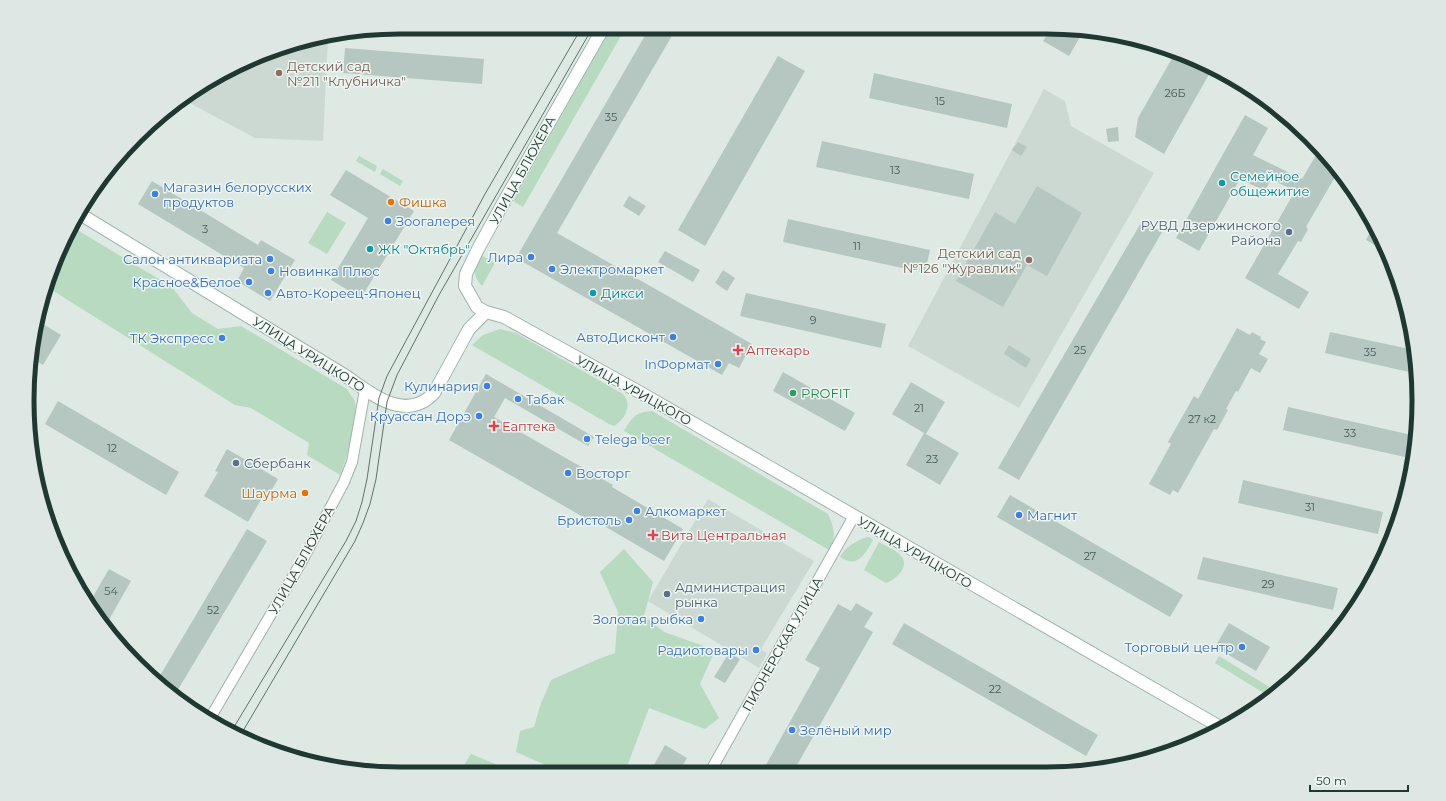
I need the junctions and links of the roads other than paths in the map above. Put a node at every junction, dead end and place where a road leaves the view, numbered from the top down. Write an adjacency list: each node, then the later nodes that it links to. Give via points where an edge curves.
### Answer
1 (600, 34): 3 (street, УЛИЦА БЛЮХЕРА, via 506,198 466,274 465,286 477,306)
2 (84, 216): 4 (street, УЛИЦА УРИЦКОГО)
3 (486, 312): 4 (street, УЛИЦА УРИЦКОГО, via 469,329 434,393 428,399 408,407 398,406); 5 (street, УЛИЦА УРИЦКОГО, via 504,317)
4 (365, 390): 6 (street, УЛИЦА БЛЮХЕРА, via 352,462 344,482 302,562)
5 (854, 516): 7 (street, УЛИЦА УРИЦКОГО); 8 (street, ПИОНЕРСКАЯ УЛИЦА)
6 (212, 715)
7 (1216, 725)
8 (713, 767)

